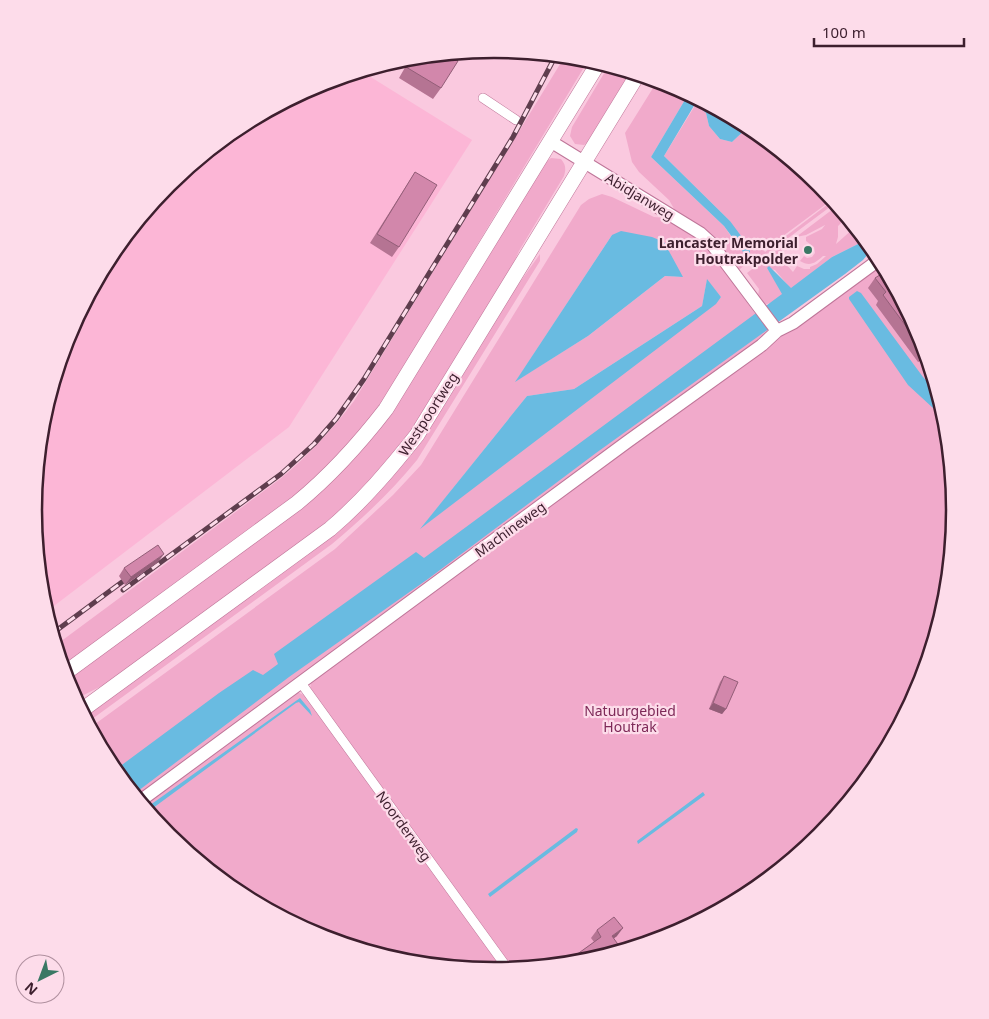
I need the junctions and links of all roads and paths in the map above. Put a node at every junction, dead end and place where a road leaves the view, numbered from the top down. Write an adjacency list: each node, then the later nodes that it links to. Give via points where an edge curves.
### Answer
1 (595, 69): 5 (main road)
2 (635, 80): 6 (main road, Westpoortweg)
3 (483, 98): 4 (street)
4 (516, 120)
5 (550, 141): 6 (street, Abidjanweg); 9 (main road, via 386,409 326,480)
6 (584, 162): 8 (street, Abidjanweg, via 700,233); 11 (main road, Westpoortweg, via 417,435 369,492 349,513 297,554)
7 (874, 264): 8 (street, Machineweg, via 793,323)
8 (775, 328): 10 (street, Machineweg, via 762,345)
9 (71, 668)
10 (301, 683): 12 (street, Machineweg); 13 (street, Noorderweg)
11 (88, 706)
12 (145, 796)
13 (503, 962)

